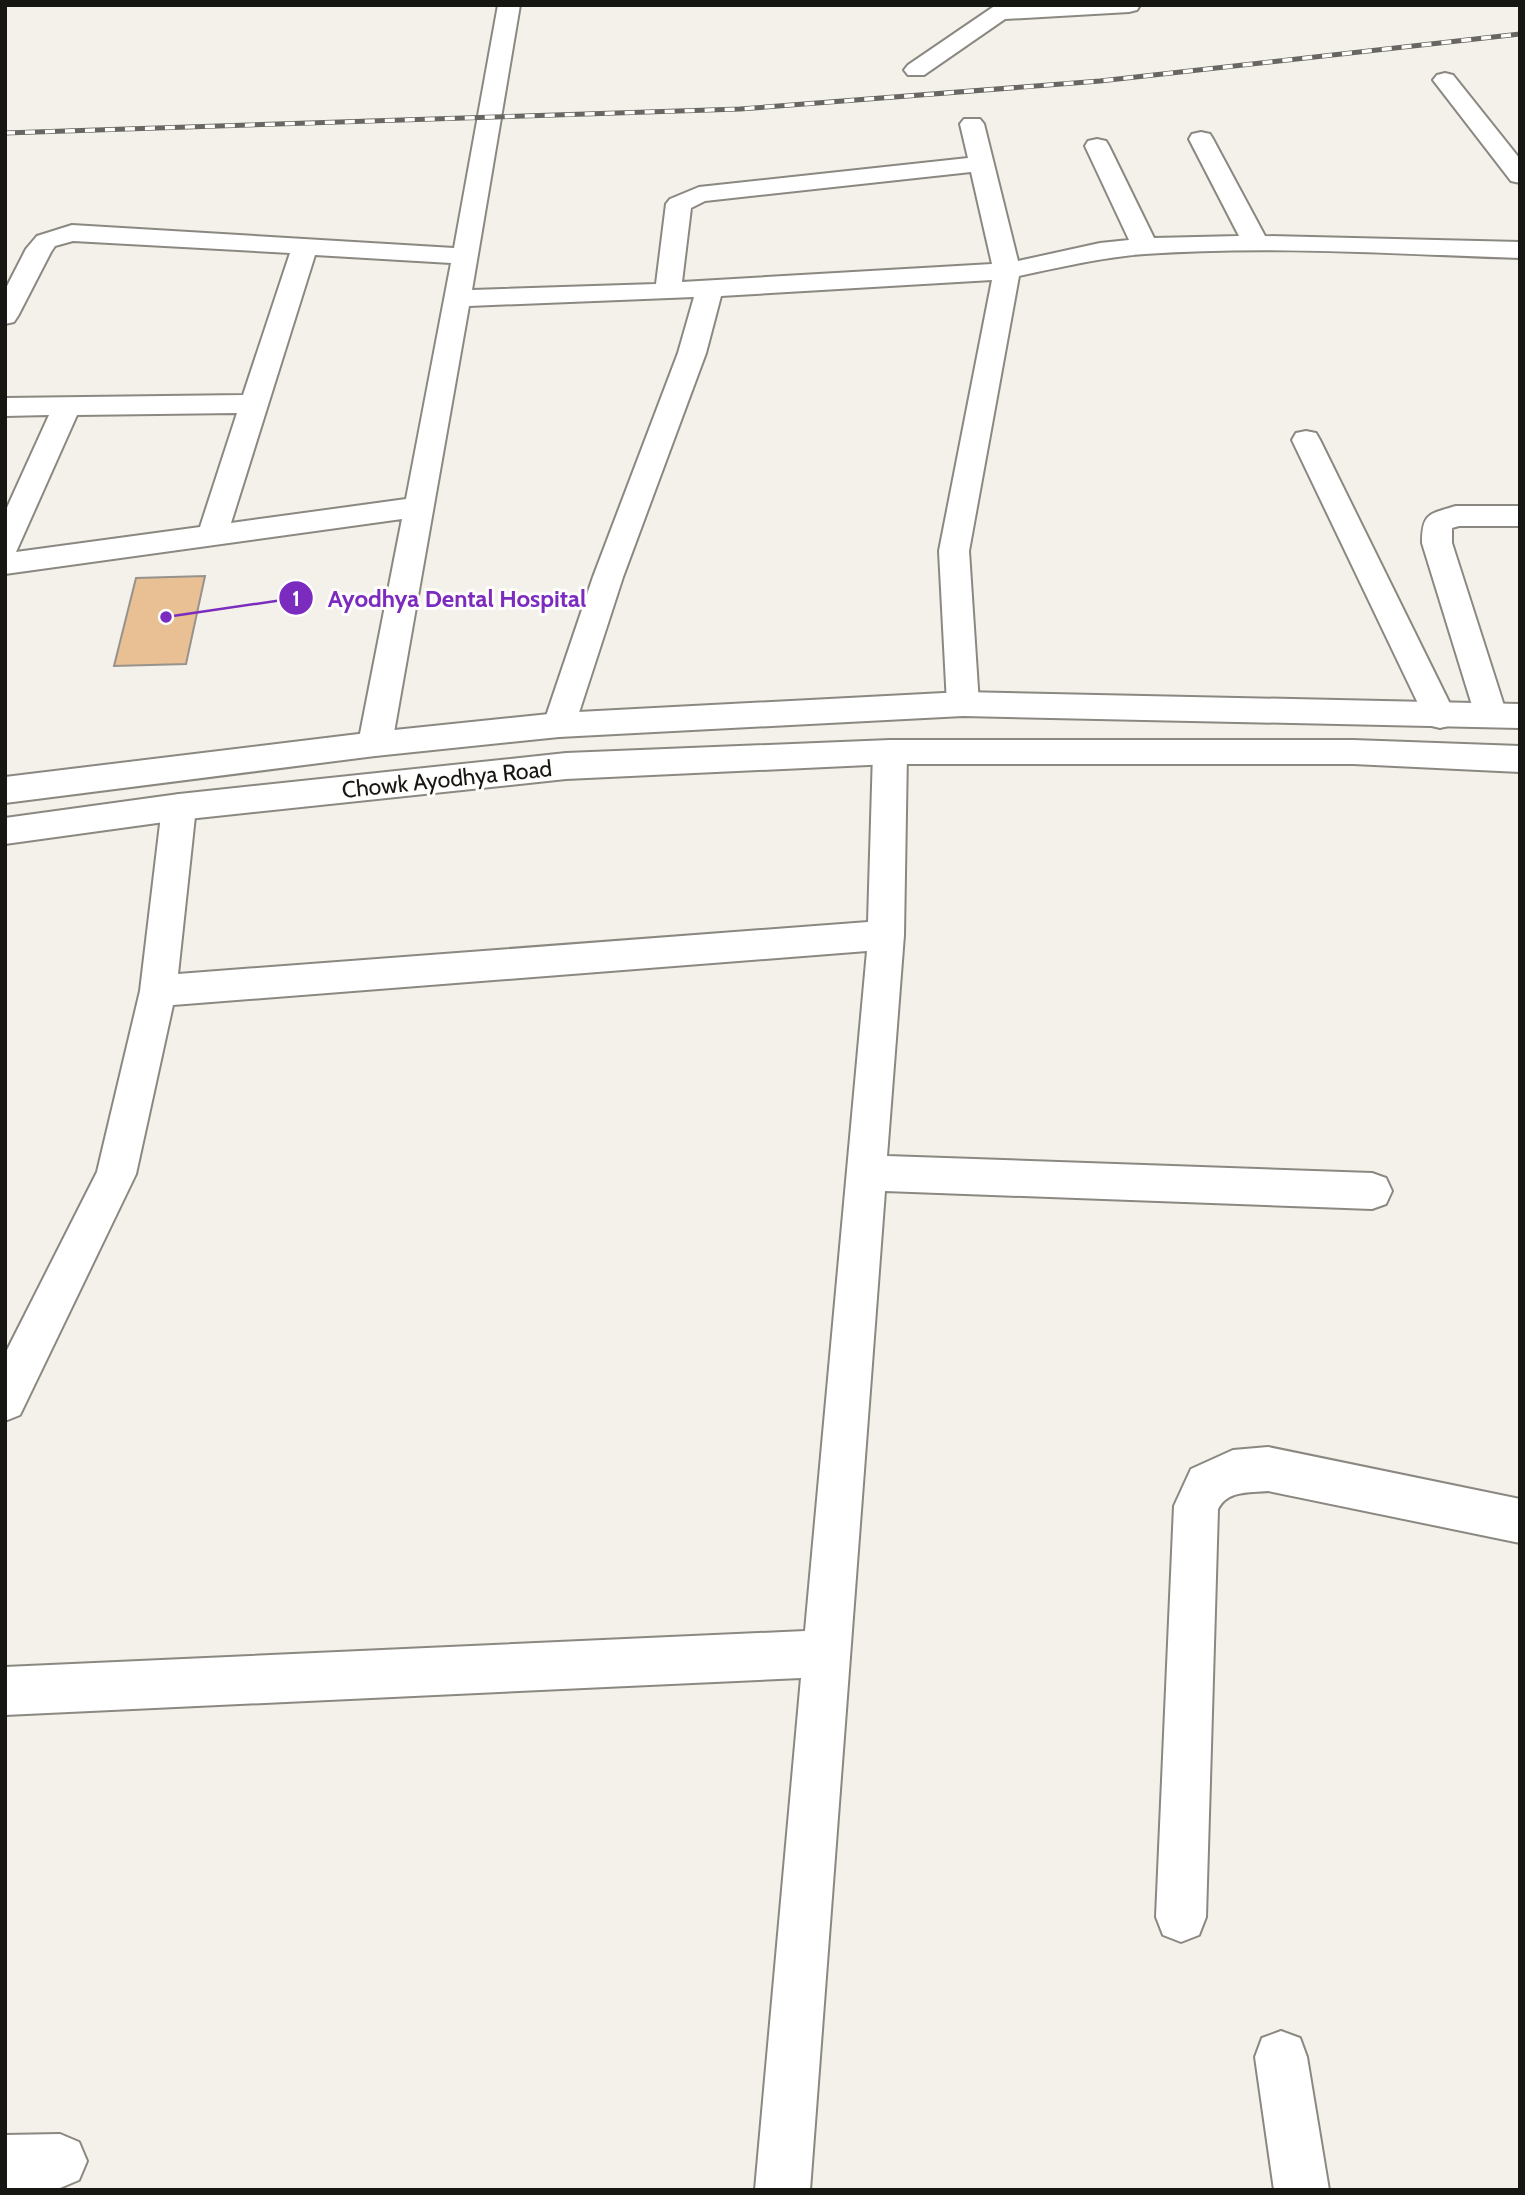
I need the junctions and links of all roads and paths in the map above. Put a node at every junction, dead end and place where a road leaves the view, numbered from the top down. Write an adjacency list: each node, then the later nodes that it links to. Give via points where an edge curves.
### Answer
1 (509, 5): 15 (street)
2 (1129, 5): 3 (street)
3 (1005, 9): 4 (street)
4 (916, 70)
5 (1445, 80): 10 (street)
6 (972, 124): 9 (street)
7 (1200, 139): 11 (street)
8 (1097, 146): 13 (street)
9 (980, 164): 16 (street); 18 (street, via 687,198 679,204)
10 (1519, 175)
11 (1256, 243): 13 (street); 14 (street)
12 (306, 246): 15 (street); 20 (street, via 72,233 58,236 39,249); 21 (street)
13 (1145, 246): 16 (street)
14 (1520, 250)
15 (464, 256): 19 (street)
16 (1007, 271): 17 (street); 30 (street, via 954,551)
17 (710, 288): 18 (street); 33 (street, via 692,353 608,577)
18 (668, 291): 19 (street)
19 (456, 299): 25 (street)
20 (5, 316)
21 (255, 404): 22 (street); 27 (street)
22 (67, 406): 23 (street); 28 (street)
23 (5, 407)
24 (1306, 440): 32 (street)
25 (418, 507): 27 (street); 34 (street)
26 (1520, 516): 31 (street, via 1456,516 1437,523 1437,543)
27 (212, 536): 29 (street)
28 (5, 547)
29 (5, 564)
30 (963, 704): 32 (street, Chowk Ayodhya Road); 33 (street, Chowk Ayodhya Road)
31 (1506, 715): 32 (street)
32 (1440, 716)
33 (559, 725): 34 (street, Chowk Ayodhya Road)
34 (375, 744): 37 (street, Chowk Ayodhya Road)
35 (890, 752): 36 (street, Chowk Ayodhya Road, via 1353,752); 38 (street, Chowk Ayodhya Road, via 565,766); 40 (street)
36 (1520, 759)
37 (5, 790)
38 (179, 807): 39 (street, Chowk Ayodhya Road); 41 (street)
39 (5, 831)
40 (886, 935): 41 (street); 42 (street)
41 (158, 991): 44 (street, via 116,1174)
42 (866, 1173): 43 (street); 46 (street)
43 (1372, 1191)
44 (5, 1400)
45 (1520, 1521): 48 (street, via 1268,1469 1233,1472 1207,1485 1196,1506)
46 (827, 1653): 47 (street); 52 (street)
47 (5, 1691)
48 (1181, 1917)
49 (1280, 2057): 53 (street)
50 (60, 2161): 51 (street)
51 (5, 2162)
52 (782, 2190)
53 (1302, 2190)

